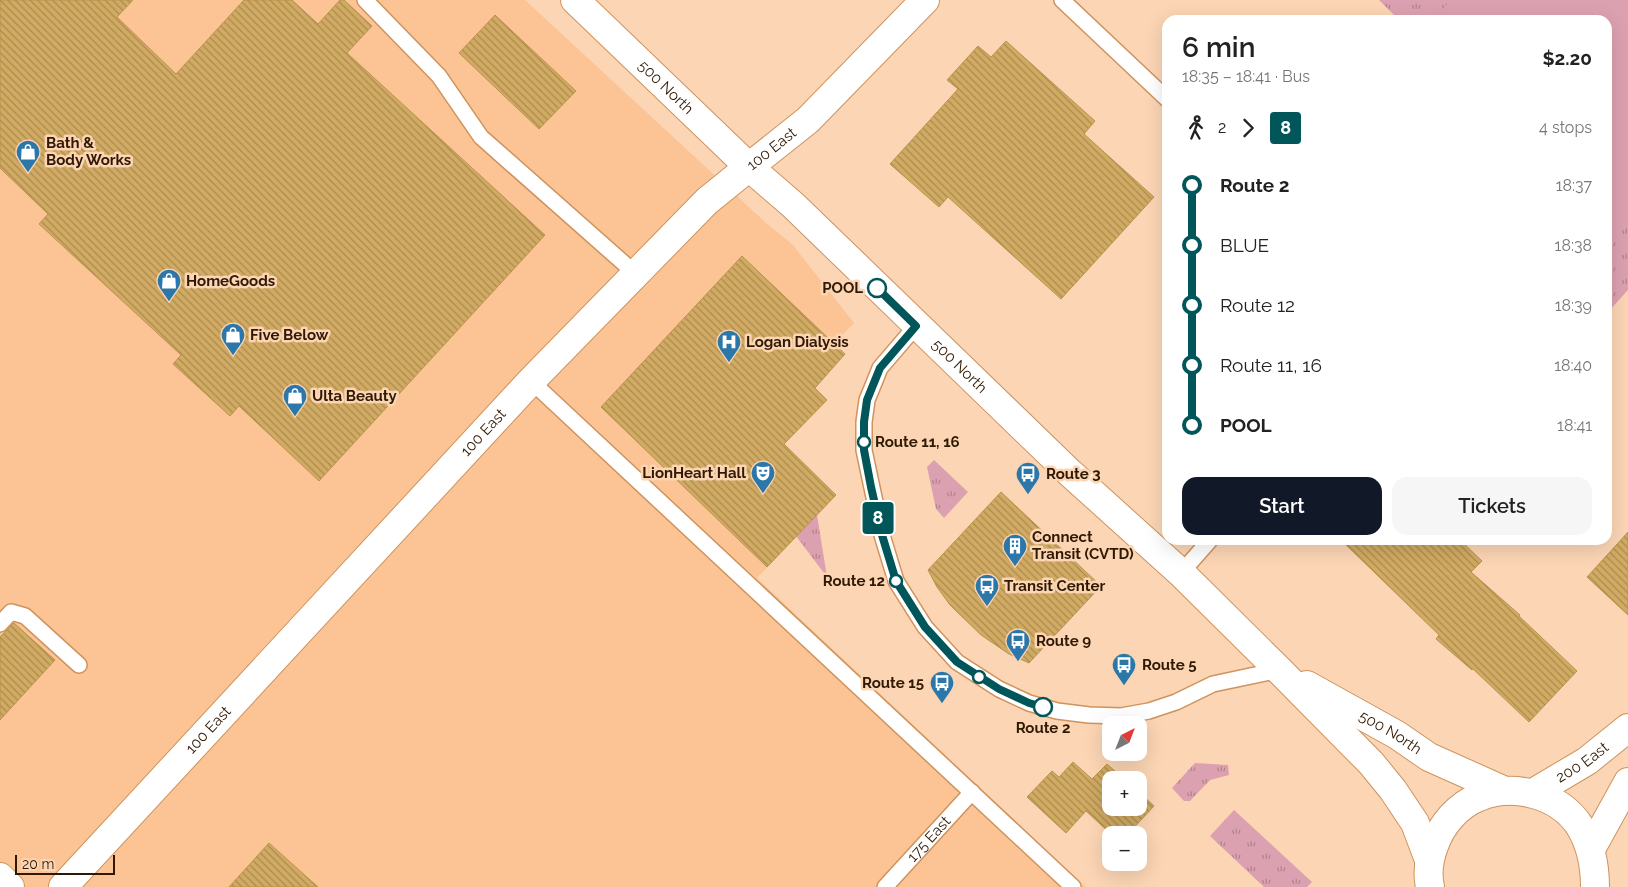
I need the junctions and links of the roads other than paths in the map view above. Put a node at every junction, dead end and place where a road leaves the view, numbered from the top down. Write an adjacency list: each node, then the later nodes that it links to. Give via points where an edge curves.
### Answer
1 (365, 0): 7 (lane, via 439,76 481,137)
2 (575, 0): 6 (street, 500 North)
3 (925, 0): 6 (street, 100 East, via 808,120)
4 (1062, 0): 5 (lane)
5 (1162, 94)
6 (749, 166): 7 (street, 100 East, via 707,201); 8 (street, 500 North)
7 (636, 274): 9 (street, 100 East)
8 (916, 326): 11 (street, 500 North); 14 (lane, via 880,368 867,400 864,450 882,535 896,581 925,627 957,662 999,689 1029,703 1057,711 1121,716 1176,702 1213,684)
9 (531, 381): 18 (lane); 24 (street, 100 East)
10 (1205, 545): 11 (lane)
11 (1180, 573): 14 (street, 500 North)
12 (0, 624): 13 (lane, via 11,612 25,616)
13 (79, 665)
14 (1279, 670): 17 (street, 500 North, via 1397,735 1429,757); 21 (street, 500 North, via 1371,763 1393,790 1415,823)
15 (1628, 728): 19 (street, 200 East, via 1587,761)
16 (1628, 782): 20 (street)
17 (1506, 791): 19 (street); 21 (street, via 1479,797 1456,811 1439,832)
18 (972, 792): 25 (lane, 175 East); 26 (lane)
19 (1533, 793): 20 (street, via 1558,805 1578,824)
20 (1591, 849): 28 (street)
21 (1429, 860): 27 (street)
22 (0, 877): 23 (street)
23 (10, 887)
24 (63, 887)
25 (886, 887)
26 (1073, 887)
27 (1430, 887)
28 (1595, 887)

